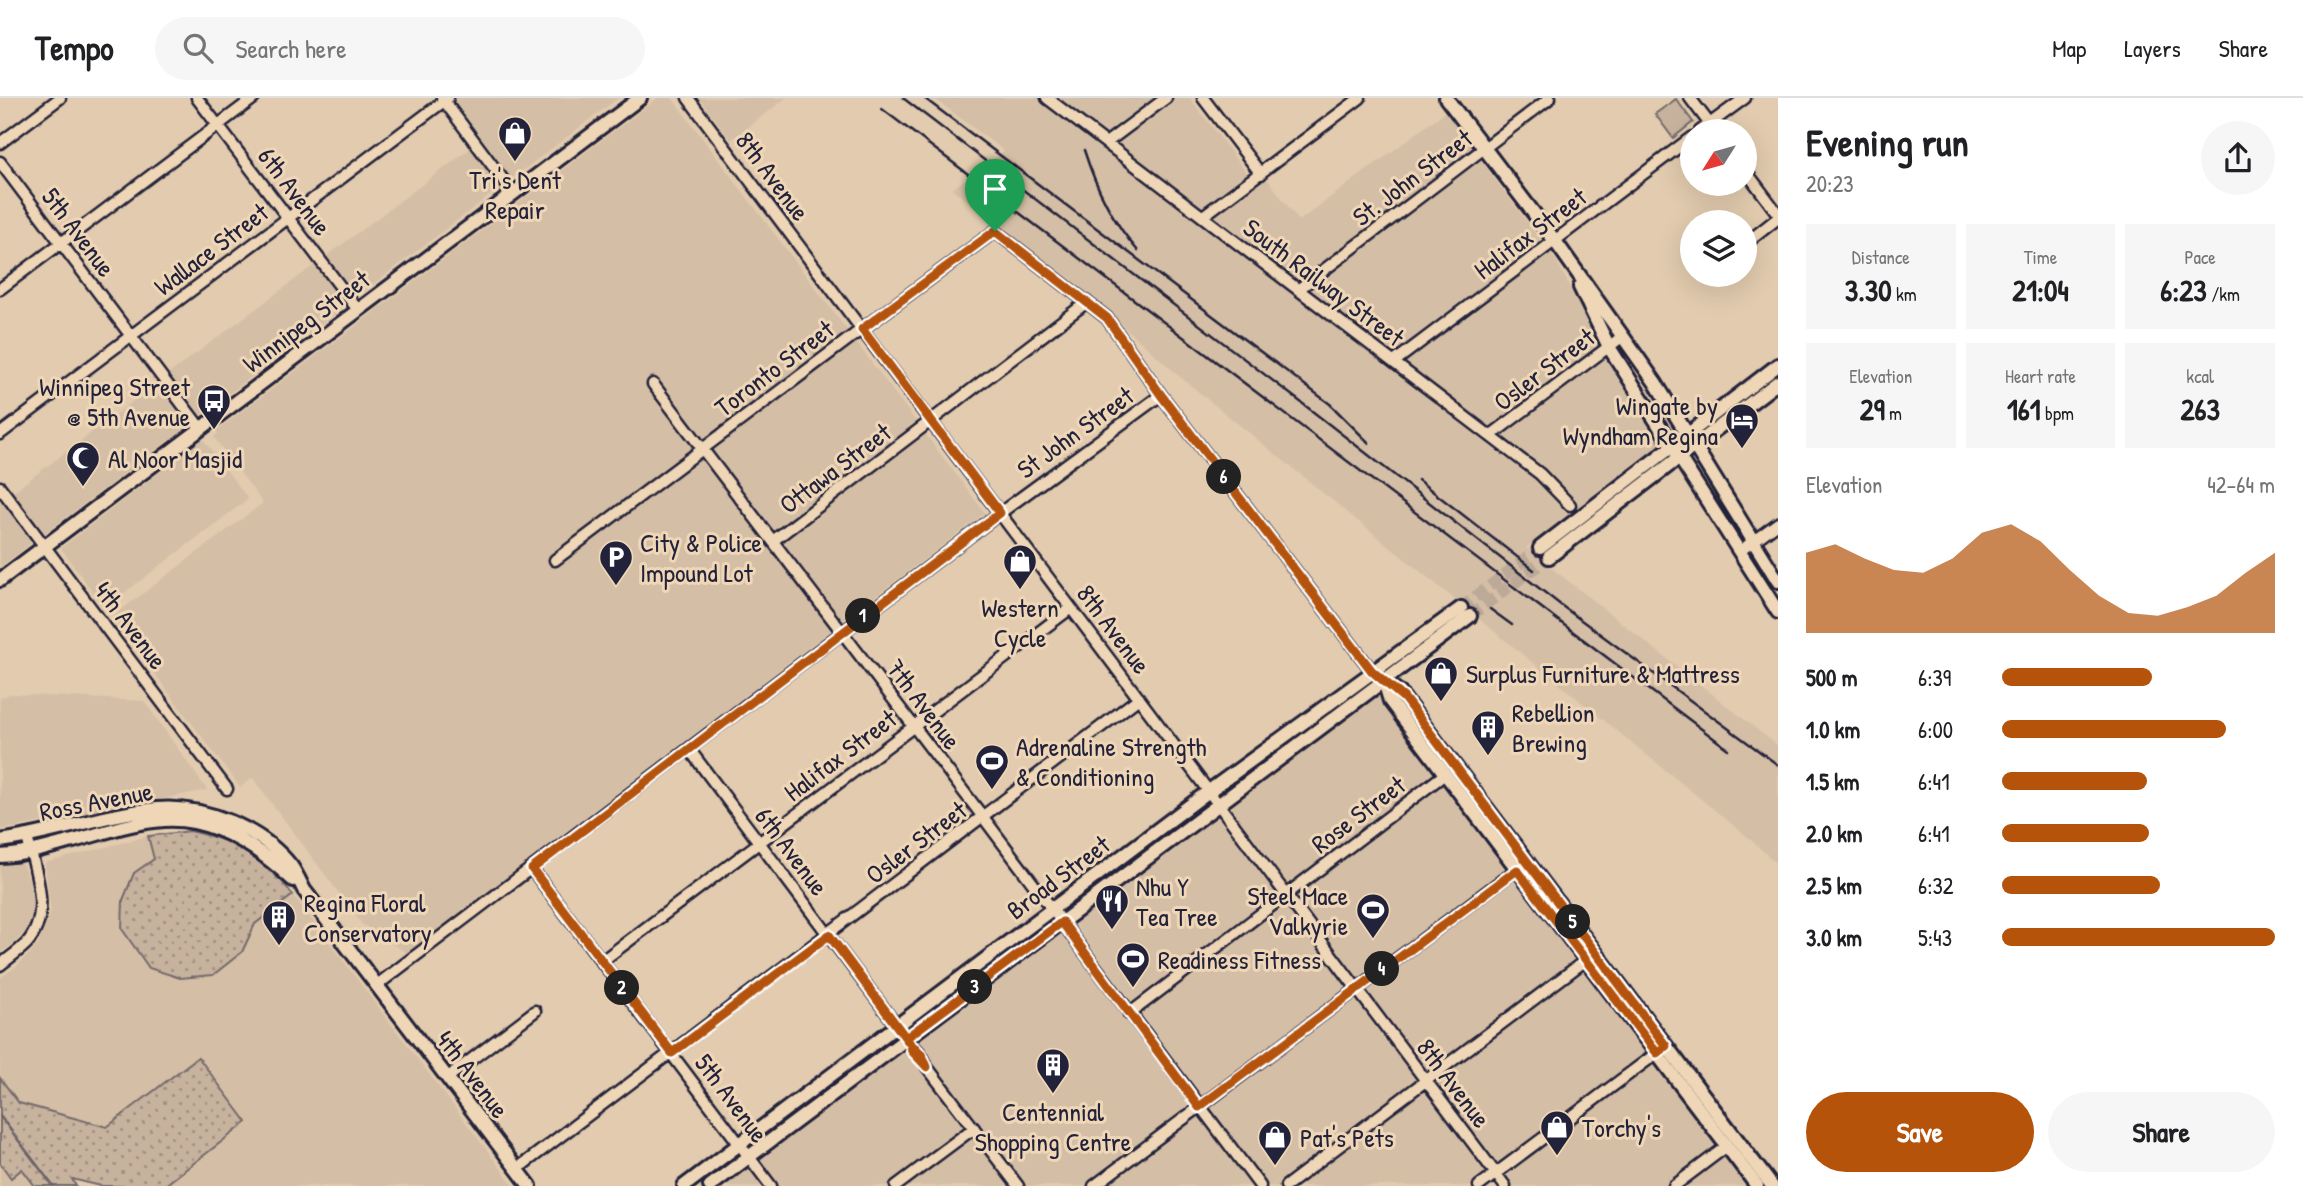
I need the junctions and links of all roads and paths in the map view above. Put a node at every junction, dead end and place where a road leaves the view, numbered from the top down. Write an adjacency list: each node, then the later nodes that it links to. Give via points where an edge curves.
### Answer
1 (60, 98): 18 (street)
2 (197, 98): 17 (street, 6th Avenue)
3 (254, 98): 17 (street)
4 (640, 98): 25 (main road, Winnipeg Street)
5 (688, 98): 36 (street, 8th Avenue)
6 (1048, 98): 19 (street, South Railway Street)
7 (1166, 98): 19 (street)
8 (1203, 98): 23 (street)
9 (1360, 98): 23 (street)
10 (1446, 98): 21 (main road)
11 (1550, 98): 21 (street, St. John Street)
12 (1690, 98): 15 (street)
13 (1745, 98): 16 (street)
14 (444, 99): 25 (street); 28 (street, Wallace Street)
15 (1705, 119)
16 (1722, 119)
17 (218, 125): 28 (street, 6th Avenue); 31 (street)
18 (0, 143)
19 (1106, 143): 26 (street, South Railway Street)
20 (1680, 146): 30 (street, Halifax Street)
21 (1484, 148): 30 (main road); 33 (street, St. John Street)
22 (0, 162): 31 (street, 5th Avenue)
23 (1261, 174): 26 (street)
24 (1757, 187): 27 (street)
25 (513, 193): 35 (main road, Winnipeg Street)
26 (1203, 216): 33 (street, South Railway Street)
27 (1778, 216): 29 (street)
28 (288, 218): 35 (street, 6th Avenue); 37 (street, Wallace Street)
29 (1757, 234)
30 (1555, 241): 38 (main road); 39 (main road); 40 (street, Halifax Street)
31 (61, 243): 32 (street); 37 (street, 5th Avenue)
32 (0, 289)
33 (1299, 289): 40 (street, South Railway Street)
34 (1087, 302): 36 (street, Toronto Street, via 995,231); 44 (street, via 1107,318); 45 (street, Ottawa Street)
35 (358, 310): 46 (main road, Winnipeg Street)
36 (862, 329): 45 (street, 8th Avenue); 52 (street, Toronto Street)
37 (131, 336): 46 (street, 5th Avenue); 47 (street, Wallace Street)
38 (1623, 336): 39 (street, Osler Street); 48 (main road)
39 (1609, 347): 49 (street, Osler Street); 50 (main road)
40 (1394, 362): 49 (street, South Railway Street)
41 (1778, 365): 48 (main road)
42 (1778, 382): 51 (main road)
43 (653, 384): 52 (street, 7th Avenue)
44 (1161, 395): 56 (street, St John Street); 68 (street)
45 (931, 421): 56 (street, 8th Avenue); 58 (street, Ottawa Street)
46 (201, 429): 60 (main road, Winnipeg Street)
47 (0, 434)
48 (1687, 435): 50 (main road); 51 (main road)
49 (1490, 436): 55 (street, South Railway Street, via 1540,474)
50 (1673, 445): 53 (main road); 53 (main road, via 1545,553)
51 (1694, 447): 53 (main road); 59 (main road)
52 (704, 448): 58 (street, 7th Avenue); 62 (street, Toronto Street)
53 (1681, 457): 61 (main road)
54 (0, 487): 60 (street, 4th Avenue)
55 (1570, 505)
56 (1000, 513): 65 (street, 8th Avenue); 67 (street, St John Street)
57 (1778, 523): 59 (street)
58 (774, 540): 67 (street, 7th Avenue)
59 (1753, 542): 61 (street); 64 (main road)
60 (44, 546): 63 (main road, Winnipeg Street); 74 (street, 4th Avenue)
61 (1740, 551): 66 (main road)
62 (555, 560)
63 (0, 580)
64 (1778, 581)
65 (1071, 608): 70 (street, 8th Avenue); 71 (street, Halifax Street)
66 (1778, 612)
67 (843, 631): 71 (street, 7th Avenue); 72 (street, St John Street)
68 (1372, 671): 69 (main road); 69 (main road, Broad Street, via 1466,612); 75 (main road, Broad Street)
69 (1384, 681): 73 (main road, via 1390,701); 76 (main road, Broad Street); 83 (main road, via 1399,692)
70 (1139, 698): 75 (street, 8th Avenue); 77 (street, Osler Street)
71 (914, 726): 77 (street, 7th Avenue); 80 (street, Halifax Street)
72 (690, 749): 80 (street, 6th Avenue); 84 (street, St John Street)
73 (1445, 775): 83 (main road); 86 (street, Rose Street)
74 (226, 789)
75 (1209, 791): 76 (street, 8th Avenue); 87 (main road, Broad Street)
76 (1219, 805): 86 (street, 8th Avenue); 88 (main road, Broad Street)
77 (983, 817): 87 (street, 7th Avenue); 89 (street, Osler Street)
78 (27, 837): 79 (main road, Ross Avenue); 81 (street); 85 (main road, Ross Avenue, via 158,809 192,812 215,817 258,838 291,867)
79 (0, 841)
80 (759, 842): 89 (street, 6th Avenue); 91 (street, Halifax Street)
81 (30, 852): 82 (main road, Ross Avenue); 85 (main road, Ross Avenue, via 138,825 188,822 237,837); 92 (street, via 40,886 39,916 27,943)
82 (0, 856)
83 (1522, 866): 90 (main road); 94 (street); 99 (main road)
84 (532, 869): 91 (street, 5th Avenue); 93 (street, St John Street)
85 (304, 890): 93 (main road, 4th Avenue)
86 (1286, 894): 94 (street, 8th Avenue); 96 (street, Rose Street)
87 (1052, 910): 88 (street, 7th Avenue); 97 (main road, Broad Street)
88 (1062, 922): 96 (street, 7th Avenue); 98 (main road, Broad Street)
89 (829, 935): 97 (street, 6th Avenue); 100 (street, Osler Street)
90 (1586, 960): 99 (main road); 102 (street)
91 (602, 961): 100 (street, 5th Avenue)
92 (0, 965)
93 (377, 985): 101 (main road, 4th Avenue)
94 (1356, 988): 102 (street, 8th Avenue); 103 (street)
95 (535, 1011): 101 (street)
96 (1129, 1014): 103 (street, 7th Avenue)
97 (898, 1027): 98 (street, 6th Avenue); 105 (main road, Broad Street)
98 (909, 1042): 104 (street, 6th Avenue); 107 (main road, Broad Street)
99 (1661, 1050): 106 (main road); 109 (street); 123 (main road)
100 (672, 1053): 105 (street, 5th Avenue); 108 (street, Osler Street)
101 (447, 1077): 108 (main road, 4th Avenue)
102 (1426, 1080): 109 (street, 8th Avenue); 118 (street)
103 (1199, 1107): 116 (street); 117 (street, 7th Avenue)
104 (974, 1128): 114 (street); 115 (street, 6th Avenue)
105 (740, 1144): 107 (street, 5th Avenue); 111 (main road, Broad Street)
106 (1727, 1146): 121 (street); 122 (main road)
107 (749, 1156): 112 (main road, Broad Street); 113 (street, 5th Avenue)
108 (517, 1170): 110 (main road, 4th Avenue)
109 (1496, 1173): 119 (street); 120 (street, 8th Avenue)
110 (530, 1186)
111 (684, 1186)
112 (710, 1186)
113 (771, 1186)
114 (896, 1186)
115 (1018, 1186)
116 (1094, 1186)
117 (1260, 1186)
118 (1286, 1186)
119 (1479, 1186)
120 (1505, 1186)
121 (1674, 1186)
122 (1757, 1186)
123 (1772, 1186)

